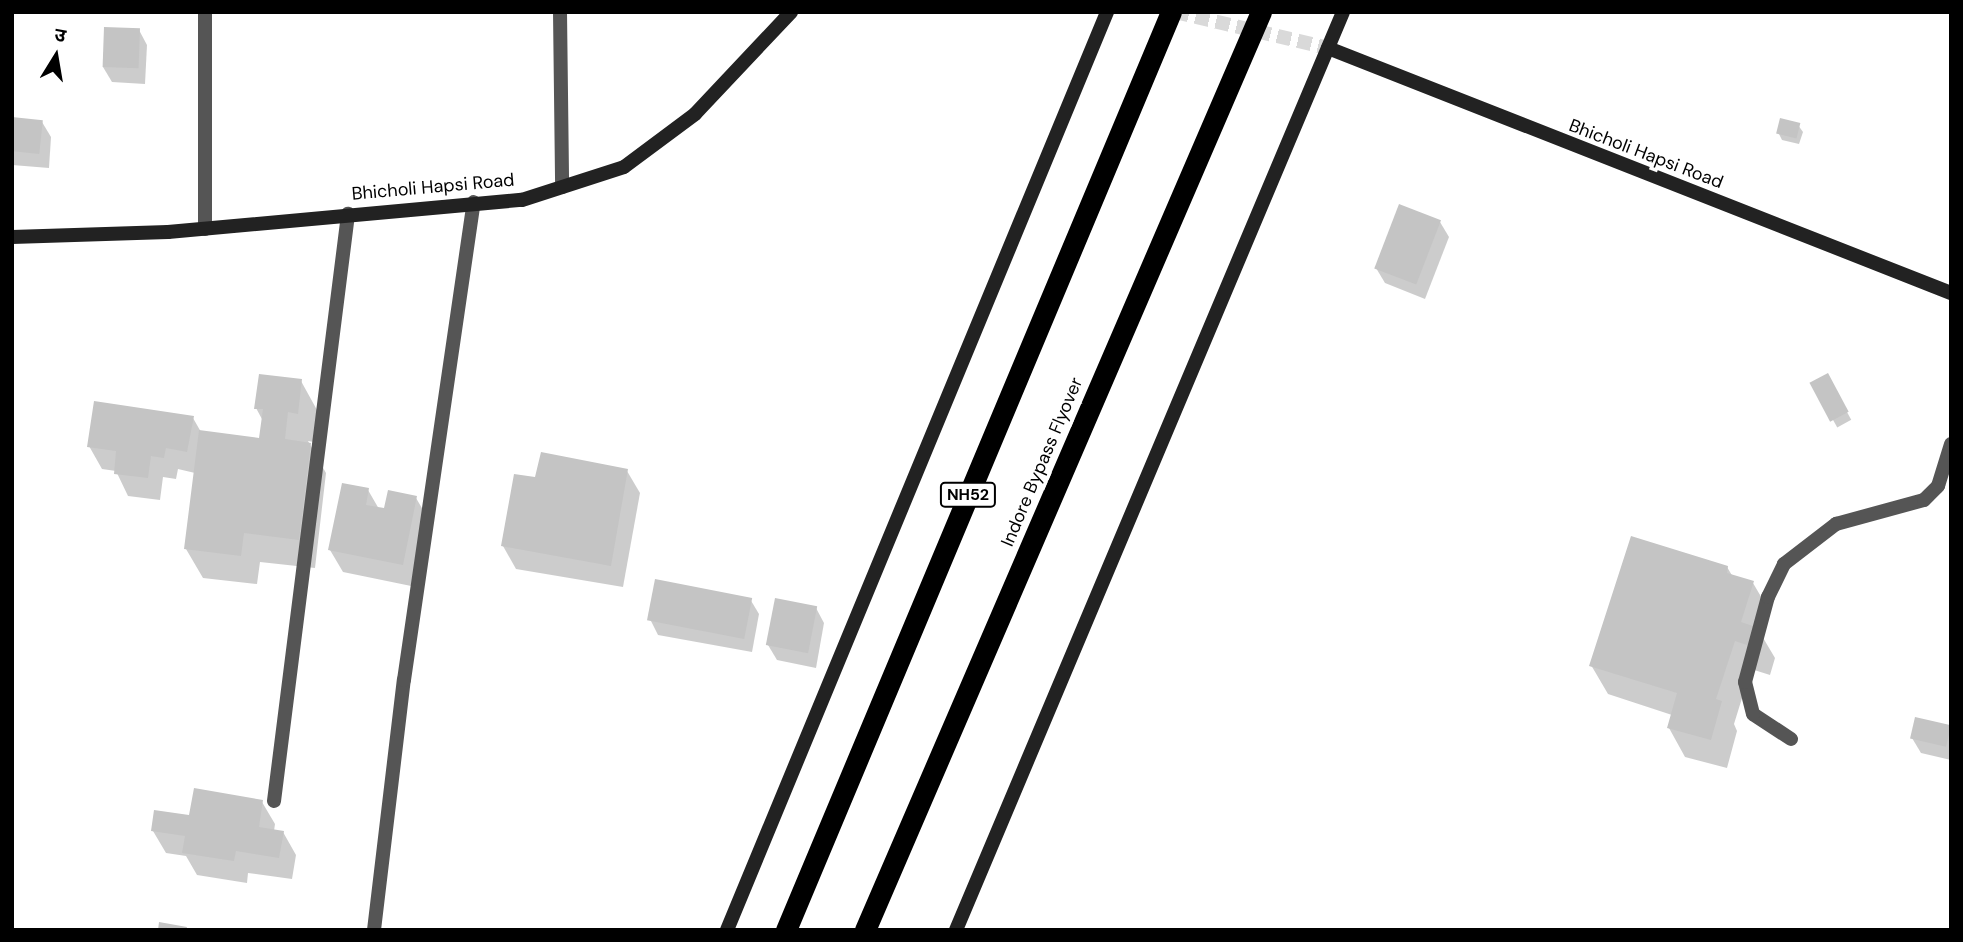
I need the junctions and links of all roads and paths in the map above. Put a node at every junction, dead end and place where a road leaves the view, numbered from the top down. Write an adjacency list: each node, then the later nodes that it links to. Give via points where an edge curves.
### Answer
1 (205, 12): 12 (street)
2 (560, 12): 9 (street)
3 (791, 12): 9 (street, Bhicholi Hapsi Road, via 695,114 625,167)
4 (1107, 12): 19 (street)
5 (1171, 12): 20 (highway, NH52)
6 (1261, 12): 21 (highway, Indore Bypass Flyover)
7 (1343, 12): 8 (street)
8 (1328, 48): 14 (street, Bhicholi Hapsi Road); 22 (street)
9 (562, 187): 10 (street, Bhicholi Hapsi Road, via 522,200)
10 (474, 202): 11 (street, Bhicholi Hapsi Road); 18 (street, via 404,680)
11 (348, 214): 12 (street, Bhicholi Hapsi Road); 17 (street)
12 (205, 229): 13 (street, Bhicholi Hapsi Road)
13 (12, 237)
14 (1951, 293)
15 (1951, 444): 16 (street, via 1938,486 1924,500 1836,524 1784,564 1768,597 1745,682 1753,715)
16 (1791, 739)
17 (274, 802)
18 (374, 930)
19 (727, 930)
20 (786, 930)
21 (865, 930)
22 (956, 930)

